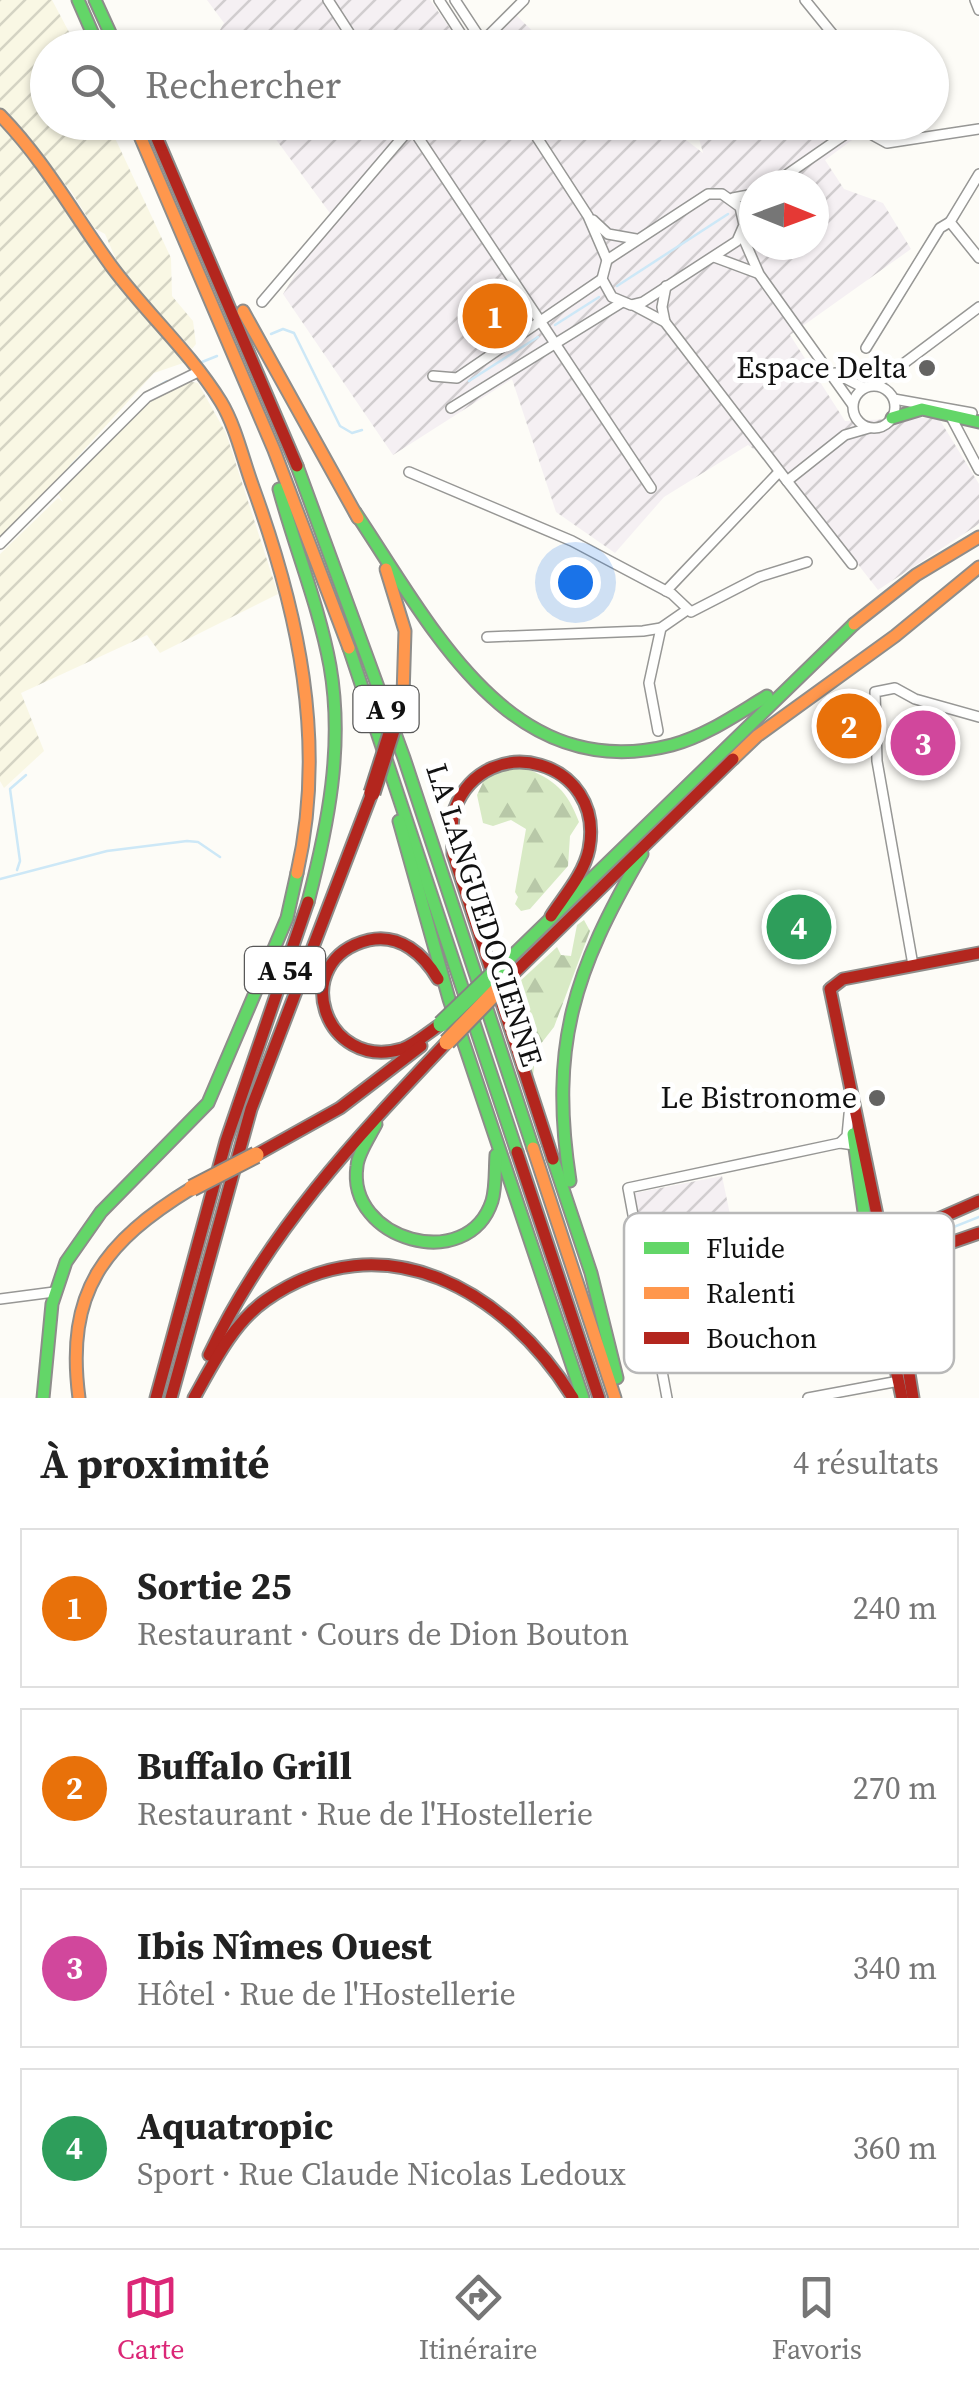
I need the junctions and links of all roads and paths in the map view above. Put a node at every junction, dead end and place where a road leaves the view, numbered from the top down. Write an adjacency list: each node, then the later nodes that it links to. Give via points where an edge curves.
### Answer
1 (78, 0): 10 (main road)
2 (95, 0): 11 (main road)
3 (328, 0): 12 (street)
4 (439, 0): 13 (street)
5 (455, 0): 14 (street)
6 (524, 0): 15 (street)
7 (805, 0): 16 (street)
8 (975, 0): 9 (street)
9 (979, 10)
10 (92, 30)
11 (109, 30)
12 (347, 30)
13 (464, 30)
14 (469, 30)
15 (493, 30)
16 (829, 30)
17 (0, 115): 53 (main road, via 37,153 113,268)
18 (979, 130): 19 (street)
19 (949, 134)
20 (142, 140): 68 (main road, LA LANGUEDOCIENNE / A 9)
21 (158, 140): 35 (main road, LA LANGUEDOCIENNE / A 9)
22 (398, 140): 45 (street)
23 (421, 140): 48 (street)
24 (539, 140): 33 (street)
25 (838, 140): 28 (street)
26 (882, 140): 27 (street)
27 (907, 140)
28 (794, 170)
29 (979, 174): 34 (street)
30 (733, 198): 31 (street); 32 (street); 37 (street, via 708,194)
31 (739, 198)
32 (739, 208)
33 (588, 216): 37 (street, via 608,234); 40 (street)
34 (950, 222): 39 (street); 51 (street)
35 (196, 227): 74 (main road, A 54); 120 (main road, LA LANGUEDOCIENNE / A 9, via 270,396 370,662)
36 (739, 236): 38 (street)
37 (639, 239): 40 (street)
38 (714, 256): 42 (street); 44 (street)
39 (979, 258)
40 (607, 260): 43 (street)
41 (754, 260): 42 (street)
42 (760, 274): 52 (street)
43 (602, 278): 46 (street, via 612,297); 48 (street)
44 (667, 285): 46 (street); 49 (street)
45 (262, 302)
46 (626, 304): 49 (street); 50 (street)
47 (979, 307): 54 (street)
48 (540, 322): 50 (street); 55 (street)
49 (665, 322): 71 (street)
50 (550, 336): 59 (street); 73 (street)
51 (866, 348)
52 (833, 371): 57 (street); 60 (street)
53 (200, 372): 76 (street, via 147,398); 107 (main road, via 224,407 294,617 309,706 301,857 287,918 208,1103 78,1238)
54 (894, 372): 57 (street); 58 (street)
55 (462, 374): 56 (street); 59 (street)
56 (433, 376)
57 (869, 387): 58 (street); 60 (street)
58 (891, 395): 62 (street); 64 (street)
59 (464, 398): 61 (street)
60 (852, 404): 63 (street)
61 (451, 408)
62 (947, 410): 64 (main road, via 922,408); 65 (main road); 69 (street)
63 (854, 416): 66 (street); 67 (street)
64 (892, 418): 66 (street)
65 (979, 418)
66 (868, 428): 67 (street)
67 (844, 436): 72 (street)
68 (274, 450): 86 (main road, LA LANGUEDOCIENNE / A 9); 114 (main road, A 54, via 280,492 328,650 336,723 331,811 311,896 204,1214)
69 (979, 470)
70 (409, 472): 80 (street, via 572,541)
71 (780, 472): 72 (street); 80 (street)
72 (788, 481): 78 (street)
73 (651, 488)
74 (355, 512): 84 (main road, via 472,680 513,718 551,740 604,752 660,749 709,730); 115 (main road, A 54, bridge, via 398,600 406,645 402,696 372,793 250,1109)
75 (979, 537): 84 (main road, via 885,598)
76 (0, 544)
77 (807, 562): 81 (street, via 746,582 696,612)
78 (852, 564)
79 (979, 567): 88 (main road, via 782,716)
80 (666, 591): 81 (street)
81 (687, 610): 82 (street)
82 (661, 628): 83 (street); 87 (street, via 649,683)
83 (487, 638)
84 (794, 680): 89 (main road)
85 (979, 717): 91 (street, via 895,688 875,692 877,760)
86 (374, 719): 93 (main road); 119 (main road, LA LANGUEDOCIENNE / A 9)
87 (658, 731)
88 (662, 828): 92 (main road); 106 (main road, via 589,947 561,1043 559,1124)
89 (551, 916): 92 (main road); 106 (main road, via 589,849 587,804 573,782 550,766 499,764 472,779 455,804 453,854)
90 (979, 953): 91 (main road)
91 (914, 965): 96 (main road, via 843,979 830,989)
92 (509, 968): 94 (main road, bridge); 95 (main road, bridge)
93 (448, 999): 94 (main road, via 422,957 384,938 345,949 324,976 325,1015 352,1045 372,1052 403,1048); 97 (main road)
94 (441, 1024): 113 (main road, bridge, via 365,1092 127,1230 89,1282 73,1346)
95 (403, 1090): 97 (main road, via 368,1134 356,1172 366,1211 397,1239 437,1245 476,1226 497,1184); 116 (main road, via 326,1168 270,1242 223,1324)
96 (850, 1102): 98 (main road); 102 (main road)
97 (491, 1129): 118 (main road)
98 (847, 1144): 100 (street, via 628,1188); 101 (main road)
99 (979, 1201): 103 (main road)
100 (633, 1213)
101 (863, 1213)
102 (877, 1213)
103 (947, 1213)
104 (979, 1233): 105 (main road)
105 (954, 1242)
106 (591, 1273): 120 (main road)
107 (54, 1292): 108 (street); 112 (main road)
108 (0, 1299)
109 (662, 1373): 121 (street)
110 (903, 1373): 111 (main road)
111 (904, 1380): 122 (street); 123 (main road); 124 (main road)
112 (42, 1398)
113 (78, 1398)
114 (156, 1398)
115 (171, 1398)
116 (193, 1398): 117 (main road, via 233,1333 264,1302 323,1272 368,1266 427,1274 484,1298 527,1332)
117 (574, 1398)
118 (583, 1398)
119 (599, 1398)
120 (619, 1398)
121 (667, 1398)
122 (808, 1398)
123 (902, 1398)
124 (913, 1398)

